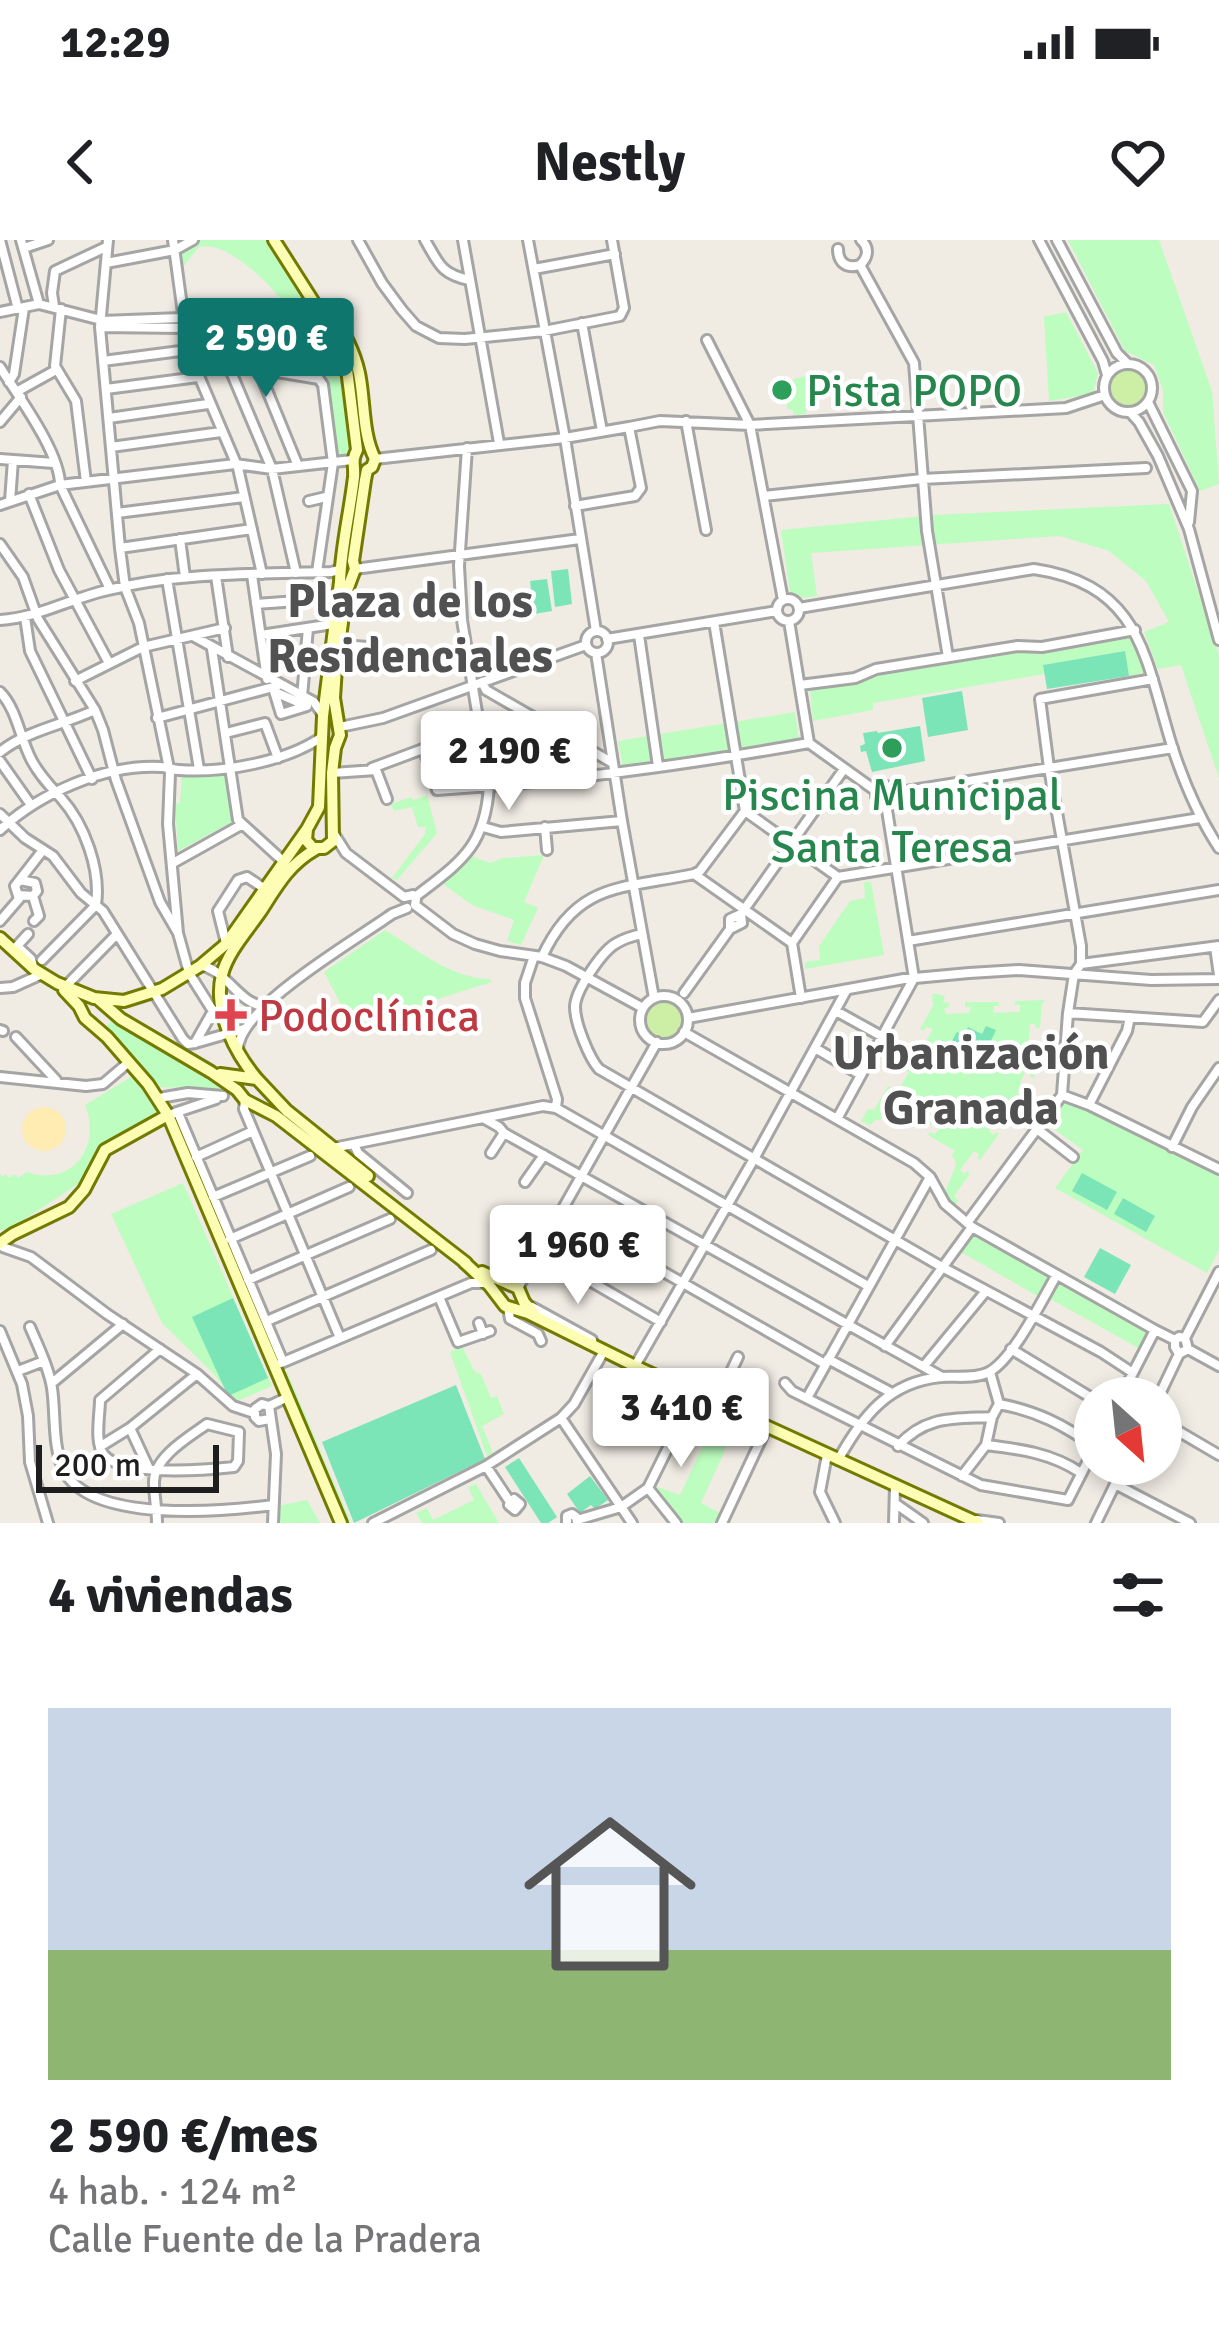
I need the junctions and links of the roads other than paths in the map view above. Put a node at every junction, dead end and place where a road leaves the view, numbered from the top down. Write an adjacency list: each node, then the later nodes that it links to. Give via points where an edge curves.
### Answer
1 (0, 240): 24 (street)
2 (48, 240): 14 (street)
3 (193, 240): 15 (street)
4 (278, 240): 62 (main road, via 353,352)
5 (358, 240): 30 (street, via 416,326 439,338)
6 (425, 240): 21 (street, via 442,269)
7 (463, 240): 21 (street)
8 (528, 240): 20 (street)
9 (612, 240): 17 (street)
10 (1040, 240): 39 (street)
11 (1057, 240): 35 (street)
12 (864, 241): 19 (street)
13 (108, 243): 18 (street); 23 (street, via 56,271)
14 (22, 244): 22 (street)
15 (174, 245): 18 (street); 27 (street)
16 (838, 249): 19 (street, via 844,264)
17 (615, 254): 20 (street); 28 (street, via 623,313)
18 (106, 262): 26 (street)
19 (860, 266): 48 (street, via 914,363)
20 (534, 269): 29 (street)
21 (470, 280): 30 (street)
22 (38, 301): 23 (street); 24 (street)
23 (56, 304): 26 (street); 37 (street)
24 (21, 309): 25 (street); 41 (street)
25 (0, 312)
26 (101, 323): 27 (street); 34 (street)
27 (182, 323): 33 (street)
28 (582, 323): 29 (street); 54 (street)
29 (544, 331): 30 (street); 56 (street)
30 (480, 337): 57 (street)
31 (707, 340): 52 (street)
32 (221, 348): 33 (street); 38 (street, via 250,353); 69 (street)
33 (189, 353): 34 (street); 40 (street)
34 (103, 361): 42 (street)
35 (1128, 364): 39 (street); 45 (street, via 1150,380)
36 (0, 367): 41 (street)
37 (56, 370): 43 (street); 75 (street, via 76,401)
38 (261, 375): 65 (street, via 322,382); 67 (street)
39 (1107, 375): 44 (street)
40 (197, 377): 42 (street); 46 (street)
41 (9, 382): 43 (street)
42 (106, 389): 49 (street)
43 (20, 394): 51 (street); 64 (street)
44 (1105, 395): 47 (street); 48 (street, via 1066,408)
45 (1148, 402): 47 (street); 86 (street, via 1192,491)
46 (209, 404): 49 (street); 55 (street)
47 (1130, 412): 60 (street)
48 (918, 414): 52 (street); 72 (street)
49 (109, 418): 58 (street)
50 (686, 421): 52 (street); 53 (street); 87 (street)
51 (0, 422)
52 (749, 424): 79 (street)
53 (629, 427): 54 (street); 83 (street, via 639,493)
54 (602, 431): 56 (street)
55 (221, 432): 58 (street); 66 (street)
56 (565, 438): 57 (street); 83 (street)
57 (499, 443): 59 (street)
58 (112, 447): 71 (street)
59 (467, 448): 62 (street); 93 (street)
60 (1158, 456): 68 (street); 70 (street)
61 (0, 459): 63 (street)
62 (362, 459): 65 (street); 94 (main road)
63 (13, 460): 64 (street); 74 (street)
64 (56, 463): 76 (street)
65 (333, 463): 67 (street); 80 (street)
66 (235, 464): 69 (street); 71 (street); 78 (street)
67 (298, 467): 69 (street)
68 (1146, 468): 70 (street); 72 (street)
69 (272, 469): 96 (street)
70 (1166, 475): 86 (street)
71 (114, 478): 75 (street); 84 (street)
72 (922, 479): 79 (street); 101 (street)
73 (0, 481): 74 (street)
74 (12, 482): 82 (street)
75 (86, 482): 76 (street)
76 (60, 484): 77 (street); 103 (street)
77 (28, 494): 82 (street); 105 (street)
78 (244, 496): 84 (street); 85 (street)
79 (764, 496): 106 (street)
80 (326, 497): 81 (street); 95 (street)
81 (309, 501)
82 (5, 503)
83 (575, 506): 89 (street)
84 (117, 513): 91 (street)
85 (252, 529): 88 (street); 97 (street)
86 (1189, 529): 125 (street)
87 (706, 530)
88 (179, 539): 91 (street); 99 (street)
89 (580, 539): 93 (street); 118 (street)
90 (0, 544): 92 (street)
91 (120, 548): 102 (street)
92 (3, 554): 110 (street, via 23,577)
93 (458, 556): 94 (street); 140 (street, via 462,620)
94 (347, 568): 95 (street); 104 (main road); 126 (main road)
95 (317, 572): 96 (street)
96 (296, 573): 97 (street)
97 (257, 574): 98 (street); 107 (street)
98 (216, 575): 99 (street); 116 (street)
99 (185, 577): 100 (street)
100 (167, 579): 102 (street); 123 (street)
101 (935, 586): 108 (street); 119 (street, via 1034,569 1059,573 1109,598); 133 (street)
102 (125, 587): 103 (street); 129 (street)
103 (110, 589): 105 (street)
104 (338, 598): 107 (street); 115 (main road)
105 (74, 599): 110 (street); 134 (street)
106 (783, 600): 108 (street); 109 (street)
107 (256, 604): 120 (street)
108 (799, 608): 113 (street)
109 (777, 611): 113 (street); 114 (street)
110 (36, 614): 111 (street); 137 (street)
111 (25, 617): 112 (street); 148 (street, via 30,651)
112 (0, 620)
113 (789, 621): 139 (street)
114 (714, 622): 121 (street); 156 (street)
115 (333, 624): 117 (street); 147 (main road)
116 (225, 628): 122 (street); 132 (street)
117 (308, 628): 120 (street); 142 (street)
118 (596, 631): 124 (street); 127 (street)
119 (1135, 631): 133 (street); 136 (street)
120 (260, 634): 135 (street)
121 (639, 635): 124 (street); 159 (street)
122 (192, 636): 123 (street); 130 (street)
123 (177, 639): 129 (street); 145 (street)
124 (608, 639): 131 (street)
125 (1219, 640)
126 (338, 644): 128 (street); 147 (main road)
127 (586, 645): 131 (street); 140 (street)
128 (368, 646)
129 (143, 647): 134 (street); 146 (street)
130 (212, 649): 132 (street); 143 (street)
131 (596, 653): 161 (street)
132 (227, 657): 135 (street)
133 (948, 657): 139 (street)
134 (109, 663): 137 (street)
135 (267, 679): 138 (street)
136 (1153, 679): 154 (street); 164 (street, via 1040,699)
137 (75, 681): 144 (street)
138 (278, 685): 142 (street); 143 (street)
139 (800, 685): 153 (street)
140 (479, 688): 147 (street, via 383,718); 149 (street); 161 (street)
141 (0, 692): 151 (street)
142 (302, 697): 147 (street)
143 (220, 701): 145 (street); 150 (street)
144 (95, 710): 148 (street); 167 (street)
145 (190, 710): 146 (street); 165 (street)
146 (157, 718): 162 (street)
147 (331, 720): 152 (main road)
148 (65, 724): 151 (street); 169 (street)
149 (479, 728): 163 (street); 170 (street)
150 (226, 733): 158 (street, via 265,723); 160 (street)
151 (20, 736): 155 (street); 172 (street)
152 (327, 743): 158 (street); 168 (main road); 185 (main road, via 320,807)
153 (809, 743): 156 (street); 166 (street)
154 (1173, 748): 164 (street); 179 (street)
155 (0, 756): 176 (street)
156 (736, 756): 159 (street); 177 (street)
157 (426, 757): 170 (street, via 437,790)
158 (278, 758): 160 (street)
159 (658, 766): 161 (street)
160 (231, 767): 165 (street); 181 (street)
161 (613, 767): 170 (street); 180 (street)
162 (168, 768): 165 (street); 167 (street); 195 (street)
163 (372, 768): 168 (street); 174 (street)
164 (1049, 768): 173 (street); 187 (street)
165 (200, 769)
166 (844, 769): 171 (street); 188 (street)
167 (113, 771): 169 (street); 211 (street)
168 (332, 773): 186 (main road)
169 (92, 779): 172 (street)
170 (489, 786): 183 (street)
171 (877, 791): 173 (street, via 885,785); 175 (street)
172 (55, 793): 176 (street); 206 (street, via 85,839)
173 (894, 794): 175 (street)
174 (387, 799)
175 (886, 804): 196 (street)
176 (31, 806): 182 (street)
177 (745, 812): 188 (street); 197 (street)
178 (0, 814): 182 (street)
179 (1200, 818): 187 (street); 189 (street)
180 (622, 821): 184 (street); 200 (street)
181 (241, 825): 194 (street); 195 (street)
182 (4, 827): 190 (street)
183 (483, 827): 184 (street); 205 (street, via 461,860)
184 (545, 827): 192 (street)
185 (307, 829): 186 (main road, via 321,821); 191 (main road, via 308,843); 194 (main road)
186 (332, 830): 191 (main road, via 333,841); 193 (street)
187 (1064, 841): 196 (street); 208 (street)
188 (791, 844): 198 (street); 207 (street)
189 (1219, 848)
190 (44, 849): 199 (street); 206 (street)
191 (321, 849): 193 (street); 225 (main road, via 285,873)
192 (548, 850)
193 (346, 853): 205 (street)
194 (283, 861): 201 (main road)
195 (173, 863): 211 (street)
196 (896, 868): 198 (street); 216 (street)
197 (694, 874): 200 (street); 207 (street)
198 (838, 878): 218 (street)
199 (20, 880): 203 (street); 204 (street, via 35,884)
200 (633, 884): 214 (street); 220 (street, via 586,902)
201 (265, 889): 217 (main road); 217 (street, via 238,880 218,911)
202 (1219, 890): 208 (street)
203 (18, 895): 204 (street); 209 (street)
204 (33, 896): 210 (street)
205 (409, 901): 220 (street, via 475,944); 238 (street)
206 (96, 905): 213 (street); 222 (street)
207 (742, 912): 218 (street); 232 (street)
208 (1076, 913): 216 (street); 221 (street)
209 (0, 921)
210 (34, 921)
211 (178, 933): 223 (street)
212 (28, 934): 222 (street, via 16,946)
213 (117, 934): 229 (street); 236 (street)
214 (642, 934): 226 (street, via 609,948); 233 (street)
215 (0, 938): 222 (main road)
216 (908, 940): 228 (street)
217 (226, 944): 223 (main road)
218 (792, 944): 234 (street)
219 (1217, 946): 221 (street); 227 (street)
220 (538, 957): 226 (street); 273 (street, via 525,998)
221 (1081, 964): 224 (street)
222 (39, 968): 229 (main road); 230 (street)
223 (195, 970): 225 (street); 236 (main road); 252 (street, via 213,1011)
224 (1074, 974): 227 (street); 228 (street); 241 (street)
225 (221, 975): 238 (street); 247 (main road)
226 (588, 977): 239 (street); 264 (street, via 575,1006 591,1060)
227 (1219, 977)
228 (914, 978): 231 (street); 250 (street)
229 (61, 985): 237 (main road); 242 (main road)
230 (0, 988)
231 (846, 989): 234 (street); 240 (street)
232 (685, 993)
233 (655, 998): 239 (street); 244 (street, via 677,1000)
234 (801, 998): 244 (street)
235 (1219, 1000): 243 (street, via 1203,1022)
236 (159, 1003): 237 (main road); 251 (street, via 168,1036); 252 (street, via 183,1040)
237 (101, 1008): 242 (main road, via 95,1022); 242 (main road, via 84,1004); 249 (main road); 251 (main road)
238 (259, 1008): 245 (street)
239 (643, 1008): 253 (street, via 643,1031)
240 (836, 1011): 250 (street); 254 (street)
241 (1068, 1013): 243 (street); 268 (street)
242 (85, 1016): 249 (main road)
243 (1130, 1017): 272 (street)
244 (688, 1018): 246 (street)
245 (244, 1028): 247 (street); 255 (street)
246 (684, 1032): 253 (street); 267 (street)
247 (230, 1033): 252 (street); 255 (main road)
248 (16, 1037): 263 (street)
249 (107, 1037): 256 (main road)
250 (883, 1037): 259 (street)
251 (157, 1041): 258 (main road)
252 (195, 1042)
253 (657, 1042): 264 (street)
254 (815, 1048): 259 (street); 267 (street)
255 (238, 1052): 262 (main road)
256 (129, 1062): 263 (street, via 103,1084); 269 (main road)
257 (1219, 1068): 284 (street)
258 (211, 1072): 260 (main road); 270 (main road)
259 (861, 1075): 278 (street)
260 (242, 1076): 262 (main road); 270 (main road)
261 (0, 1077): 263 (street)
262 (257, 1078): 265 (main road)
263 (58, 1082)
264 (632, 1087): 282 (street); 290 (street)
265 (269, 1090): 270 (main road, via 268,1101); 274 (main road)
266 (195, 1093): 269 (street); 271 (street); 271 (street, via 223,1096)
267 (790, 1093): 278 (street); 290 (street)
268 (1063, 1095): 272 (street); 279 (street)
269 (159, 1098): 275 (main road)
270 (247, 1098): 281 (street); 292 (main road)
271 (199, 1105): 275 (street)
272 (1089, 1105): 284 (street)
273 (556, 1108): 276 (street); 282 (street)
274 (286, 1110): 285 (main road); 292 (main road)
275 (173, 1113): 289 (street); 308 (main road, via 105,1150 69,1207); 345 (main road)
276 (502, 1114): 277 (street); 280 (street)
277 (483, 1118): 280 (street); 283 (street)
278 (837, 1119): 296 (street)
279 (1037, 1129): 291 (street); 305 (street)
280 (501, 1130): 286 (street); 287 (street)
281 (253, 1131): 289 (street); 294 (street)
282 (604, 1136): 295 (street); 301 (street)
283 (354, 1144): 285 (street); 299 (street)
284 (1172, 1147): 293 (street)
285 (332, 1148): 317 (main road, via 480,1265)
286 (491, 1154)
287 (544, 1155): 295 (street); 297 (street)
288 (310, 1156): 294 (street)
289 (196, 1157): 300 (street)
290 (755, 1157): 301 (street); 307 (street)
291 (1072, 1157)
292 (339, 1162): 317 (main road)
293 (1218, 1165)
294 (272, 1173): 300 (street); 303 (street)
295 (582, 1175): 302 (street); 309 (street)
296 (930, 1178): 305 (street); 307 (street)
297 (525, 1182)
298 (349, 1187): 303 (street)
299 (407, 1193)
300 (213, 1197): 306 (street)
301 (727, 1206): 309 (street); 319 (street)
302 (560, 1213): 311 (street); 318 (street)
303 (288, 1214): 306 (street); 312 (street)
304 (390, 1219): 312 (street)
305 (969, 1225): 313 (street); 315 (street)
306 (230, 1239): 316 (street)
307 (894, 1239): 313 (street); 319 (street)
308 (4, 1243): 329 (street)
309 (704, 1244): 318 (street); 330 (street)
310 (431, 1250): 322 (street)
311 (538, 1251): 323 (street); 327 (street)
312 (305, 1255): 316 (street); 322 (street)
313 (942, 1267): 321 (street); 337 (street)
314 (1219, 1272): 320 (street)
315 (1057, 1276): 325 (street); 332 (street)
316 (248, 1280): 326 (street)
317 (489, 1281): 323 (main road); 323 (main road, via 500,1302); 324 (street)
318 (682, 1283): 327 (street); 344 (street)
319 (868, 1286): 330 (street)
320 (1216, 1286): 335 (street)
321 (986, 1291): 325 (street); 347 (street)
322 (323, 1296): 326 (street); 334 (street)
323 (515, 1297): 336 (street, via 510,1319); 341 (main road); 341 (street, via 591,1339)
324 (439, 1298): 328 (street, via 458,1342 487,1333); 334 (street)
325 (1033, 1315): 339 (street); 351 (street)
326 (266, 1321): 345 (street)
327 (661, 1322): 346 (street)
328 (479, 1323)
329 (123, 1324): 338 (street); 357 (street)
330 (846, 1325): 337 (street); 344 (street)
331 (30, 1327): 343 (street)
332 (1155, 1330): 335 (street); 351 (street)
333 (0, 1331): 349 (street)
334 (340, 1338): 345 (street)
335 (1180, 1339): 340 (street)
336 (542, 1341)
337 (885, 1346): 347 (street)
338 (160, 1349): 352 (street); 380 (street, via 100,1400)
339 (1011, 1349): 350 (street); 359 (street)
340 (1184, 1352): 348 (street); 355 (street)
341 (601, 1354): 346 (main road); 370 (street)
342 (738, 1357): 364 (street)
343 (44, 1361): 349 (street); 357 (street)
344 (826, 1362): 360 (street); 363 (street)
345 (279, 1364): 362 (main road)
346 (635, 1366): 361 (main road)
347 (924, 1366): 353 (street)
348 (1219, 1366)
349 (18, 1371): 398 (street)
350 (990, 1372): 353 (street); 365 (street)
351 (1132, 1373): 354 (street)
352 (197, 1374): 368 (street); 374 (street)
353 (942, 1377): 360 (street)
354 (1130, 1377)
355 (1170, 1377)
356 (634, 1382): 367 (street)
357 (52, 1383): 395 (street, via 59,1458 71,1483 103,1503)
358 (785, 1383): 363 (street)
359 (1074, 1387)
360 (890, 1393): 373 (street)
361 (695, 1394): 364 (main road); 390 (street)
362 (288, 1397): 366 (street); 400 (main road)
363 (807, 1398): 373 (street)
364 (716, 1403): 372 (main road)
365 (1000, 1403): 369 (street); 376 (street)
366 (269, 1406): 368 (street, via 258,1406); 371 (street)
367 (623, 1406)
368 (255, 1416): 371 (street); 375 (street)
369 (992, 1417): 378 (street); 379 (street, via 927,1423)
370 (561, 1418): 383 (street); 394 (street)
371 (269, 1419): 393 (street)
372 (767, 1426): 382 (main road); 405 (street)
373 (858, 1426): 379 (street); 382 (street)
374 (130, 1428): 380 (street); 384 (street)
375 (238, 1432): 384 (street, via 207,1424); 384 (street, via 234,1467)
376 (1074, 1432)
377 (1182, 1433): 381 (street)
378 (986, 1445): 385 (street, via 1052,1457); 386 (street)
379 (898, 1446): 386 (street)
380 (100, 1447): 384 (street, via 108,1459)
381 (1219, 1455)
382 (835, 1456): 391 (main road); 406 (street, via 820,1492)
383 (486, 1466): 401 (street); 402 (street)
384 (153, 1470): 395 (street)
385 (1074, 1470)
386 (962, 1476): 387 (street, via 1068,1500)
387 (1076, 1485)
388 (1115, 1485): 410 (street)
389 (1117, 1485): 411 (street)
390 (648, 1488): 394 (street); 404 (street)
391 (901, 1489): 392 (street); 396 (main road)
392 (896, 1504): 407 (street); 408 (street)
393 (273, 1505): 395 (street); 399 (street)
394 (621, 1508): 397 (street); 403 (street)
395 (157, 1518)
396 (974, 1521): 409 (street)
397 (573, 1522)
398 (48, 1523)
399 (273, 1523)
400 (341, 1523)
401 (373, 1523)
402 (522, 1523)
403 (632, 1523)
404 (676, 1523)
405 (722, 1523)
406 (836, 1523)
407 (894, 1523)
408 (923, 1523)
409 (999, 1523)
410 (1096, 1523)
411 (1190, 1523)

